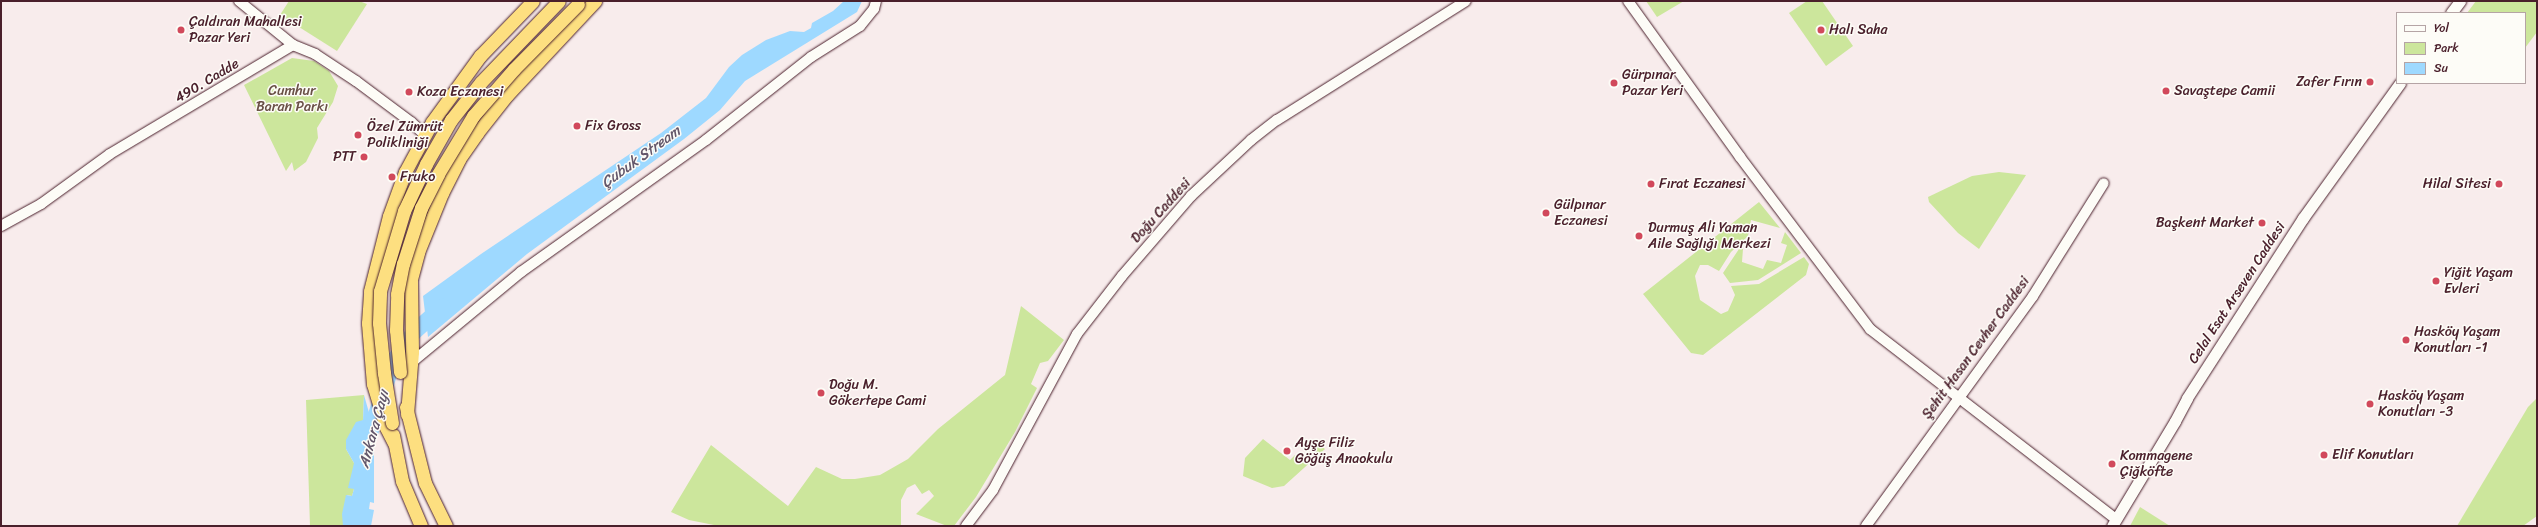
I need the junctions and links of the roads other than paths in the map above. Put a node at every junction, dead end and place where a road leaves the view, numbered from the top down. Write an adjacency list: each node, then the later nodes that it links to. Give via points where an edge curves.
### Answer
1 (238, 1): 11 (street)
2 (533, 1): 13 (highway, via 513,19)
3 (559, 1): 24 (highway, bridge, via 481,82 452,120 426,164 404,211 380,291 379,323)
4 (595, 1): 14 (highway)
5 (876, 1): 21 (street, via 874,9 860,26 811,57 706,140 521,272)
6 (1466, 1): 28 (street, Doğu Caddesi, via 1278,120 1251,140 1191,196 1122,276 1077,334 992,490)
7 (1628, 1): 22 (street, via 1744,163 1870,329)
8 (2460, 1): 10 (main road)
9 (580, 2): 23 (highway, bridge, via 514,69 473,116 421,208 403,264 397,294 396,330)
10 (2453, 12)
11 (293, 45): 15 (street, via 316,54 356,81); 20 (street, 490. Cadde, via 110,154 41,204)
12 (2399, 84): 25 (main road, Celal Esat Arseven Caddesi, via 2303,218 2187,398)
13 (456, 87): 14 (highway, via 453,100 461,115 473,120); 15 (highway)
14 (492, 114): 16 (highway)
15 (424, 134): 16 (highway, via 436,125 451,125 461,135); 16 (highway, via 423,153 432,163 444,166); 17 (highway)
16 (462, 155): 19 (highway)
17 (405, 172): 19 (highway, via 412,166 431,169 442,181); 24 (highway, via 389,216 370,291 369,353 376,390)
18 (2104, 183): 22 (street, Şehit Hasan Cevher Caddesi, via 2033,296)
19 (442, 193): 21 (highway, via 418,252 411,279)
20 (1, 226)
21 (412, 358): 23 (highway)
22 (1960, 396): 25 (street); 29 (street, Şehit Hasan Cevher Caddesi)
23 (407, 414): 27 (highway, via 425,483)
24 (389, 425): 26 (highway, via 402,481)
25 (2114, 523)
26 (421, 526)
27 (446, 526)
28 (966, 526)
29 (1866, 526)

